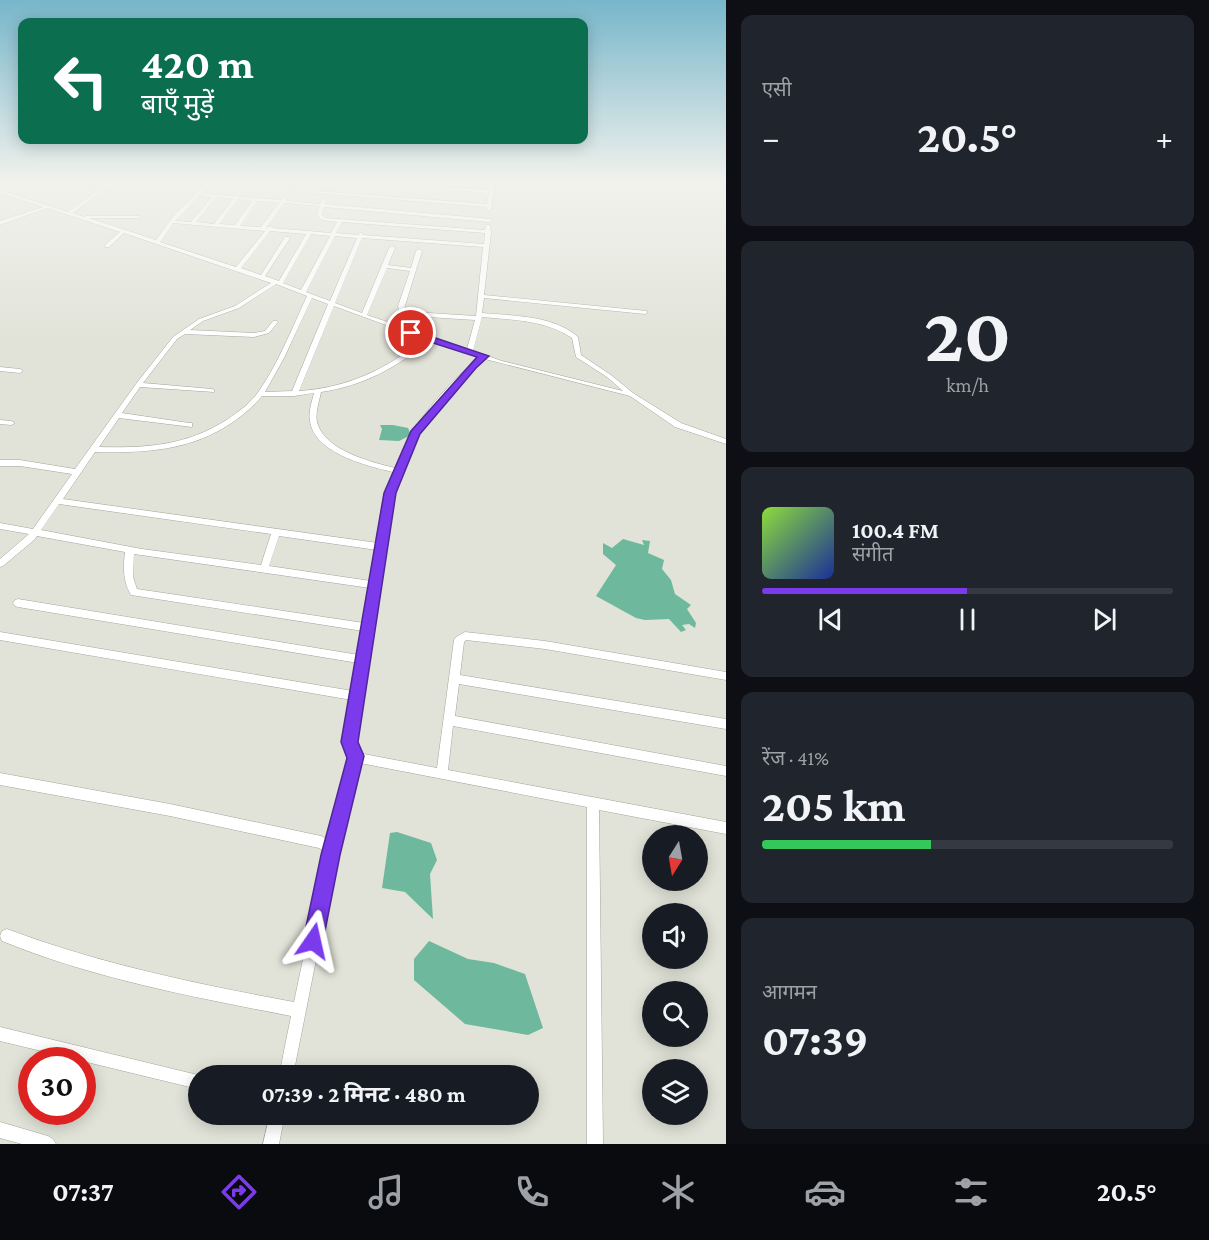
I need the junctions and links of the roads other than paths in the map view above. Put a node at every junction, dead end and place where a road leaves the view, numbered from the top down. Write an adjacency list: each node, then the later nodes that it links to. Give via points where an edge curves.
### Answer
1 (117, 237): 15 (street)
2 (143, 237): 12 (street)
3 (161, 237): 12 (street)
4 (259, 237): 21 (street)
5 (306, 237): 17 (street)
6 (332, 237): 25 (street)
7 (360, 237): 27 (street)
8 (365, 237): 13 (street)
9 (425, 237): 13 (street)
10 (487, 237): 16 (street)
11 (287, 238): 14 (street)
12 (157, 242): 21 (street)
13 (424, 242): 16 (street)
14 (283, 244): 17 (street); 23 (street)
15 (107, 246)
16 (486, 246): 26 (street)
17 (302, 247): 24 (street)
18 (392, 248): 20 (street)
19 (419, 251): 22 (street)
20 (385, 266): 22 (street); 29 (street)
21 (237, 269): 23 (street)
22 (413, 270): 30 (street, via 401,310 412,314)
23 (262, 277): 24 (street)
24 (278, 283): 25 (street); 32 (street)
25 (307, 293): 27 (street); 41 (street)
26 (481, 296): 28 (street); 30 (street)
27 (330, 303): 29 (street); 42 (street)
28 (645, 312)
29 (364, 316): 33 (street)
30 (479, 317): 34 (street); 43 (street, via 538,321 568,332 575,337 578,356)
31 (275, 322): 32 (street, via 267,332 254,335)
32 (183, 332): 38 (street)
33 (429, 338): 34 (street); 40 (street, via 409,355 365,378 339,389)
34 (470, 351): 35 (street)
35 (484, 356): 43 (street); 51 (street, via 415,433)
36 (0, 369): 37 (street)
37 (20, 371)
38 (138, 385): 39 (street); 44 (street)
39 (212, 391)
40 (318, 392): 42 (street); 51 (street, via 314,425 327,441 345,454)
41 (260, 394): 42 (street); 49 (street, via 245,410 204,438 140,451)
42 (294, 394)
43 (632, 394): 48 (street, via 678,425)
44 (117, 415): 47 (street); 49 (street)
45 (0, 422): 46 (street)
46 (11, 423)
47 (189, 425)
48 (726, 442)
49 (94, 449): 52 (street)
50 (0, 463): 52 (street)
51 (398, 471): 57 (street, via 390,493)
52 (78, 472): 53 (street)
53 (57, 501): 55 (street); 56 (street)
54 (0, 526): 55 (street)
55 (36, 531): 58 (street); 59 (street)
56 (276, 532): 57 (street); 60 (street)
57 (382, 547): 61 (street)
58 (130, 550): 60 (street); 63 (street, via 128,564 134,592)
59 (0, 564)
60 (264, 569): 61 (street)
61 (376, 585): 63 (street)
62 (18, 603): 65 (street)
63 (369, 627): 65 (street)
64 (0, 636): 68 (street)
65 (364, 660): 68 (street)
66 (726, 676): 67 (street, via 545,645 465,636 459,640)
67 (454, 679): 69 (street); 70 (street)
68 (357, 696): 71 (street, via 350,742)
69 (449, 720): 72 (street); 73 (street)
70 (726, 724)
71 (356, 756): 73 (street); 77 (street)
72 (726, 771)
73 (442, 774): 75 (street)
74 (0, 779): 77 (street, via 321,842 329,847)
75 (593, 804): 76 (street); 87 (street)
76 (726, 828)
77 (331, 855): 79 (street)
78 (7, 936): 79 (street, via 121,974)
79 (299, 1010): 81 (street)
80 (0, 1034): 82 (street)
81 (288, 1065)
82 (188, 1080)
83 (276, 1125): 86 (street)
84 (0, 1130): 85 (street)
85 (48, 1144)
86 (272, 1144)
87 (595, 1144)

